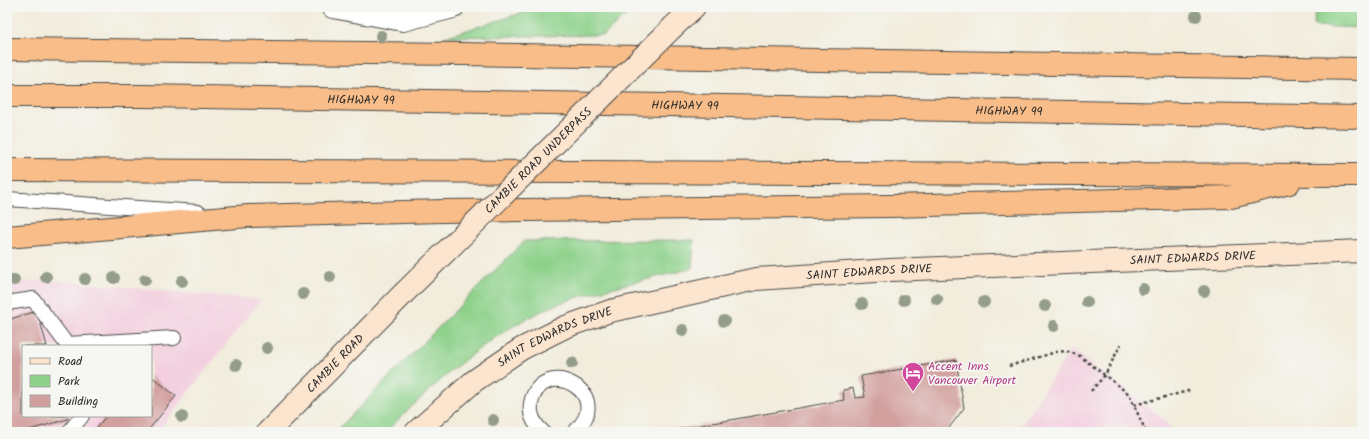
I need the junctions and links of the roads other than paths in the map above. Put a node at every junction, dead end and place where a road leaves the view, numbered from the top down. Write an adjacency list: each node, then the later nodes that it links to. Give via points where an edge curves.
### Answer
1 (333, 7): 2 (street, via 402,20)
2 (453, 7)
3 (694, 7): 15 (street, CAMBIE ROAD UNDERPASS, bridge)
4 (7, 49): 5 (highway)
5 (1362, 68)
6 (7, 96): 7 (highway, HIGHWAY 99, via 143,96)
7 (1362, 117)
8 (7, 170): 9 (highway)
9 (1324, 175): 10 (highway); 12 (highway, via 1230,197 891,206)
10 (1362, 175)
11 (7, 199): 12 (lane)
12 (248, 216): 13 (highway)
13 (7, 237)
14 (1362, 251): 22 (street, SAINT EDWARDS DRIVE, via 898,269 756,279 610,311 565,327 522,349 474,381)
15 (403, 294): 21 (street, CAMBIE ROAD)
16 (7, 303): 18 (lane, via 33,299)
17 (174, 338): 18 (lane)
18 (68, 345)
19 (81, 417): 20 (lane)
20 (69, 432)
21 (268, 432)
22 (416, 432)
23 (543, 432): 24 (lane, via 535,426 530,411 533,395 544,383 560,379 576,384 586,398 588,411 583,424)
24 (574, 432)

